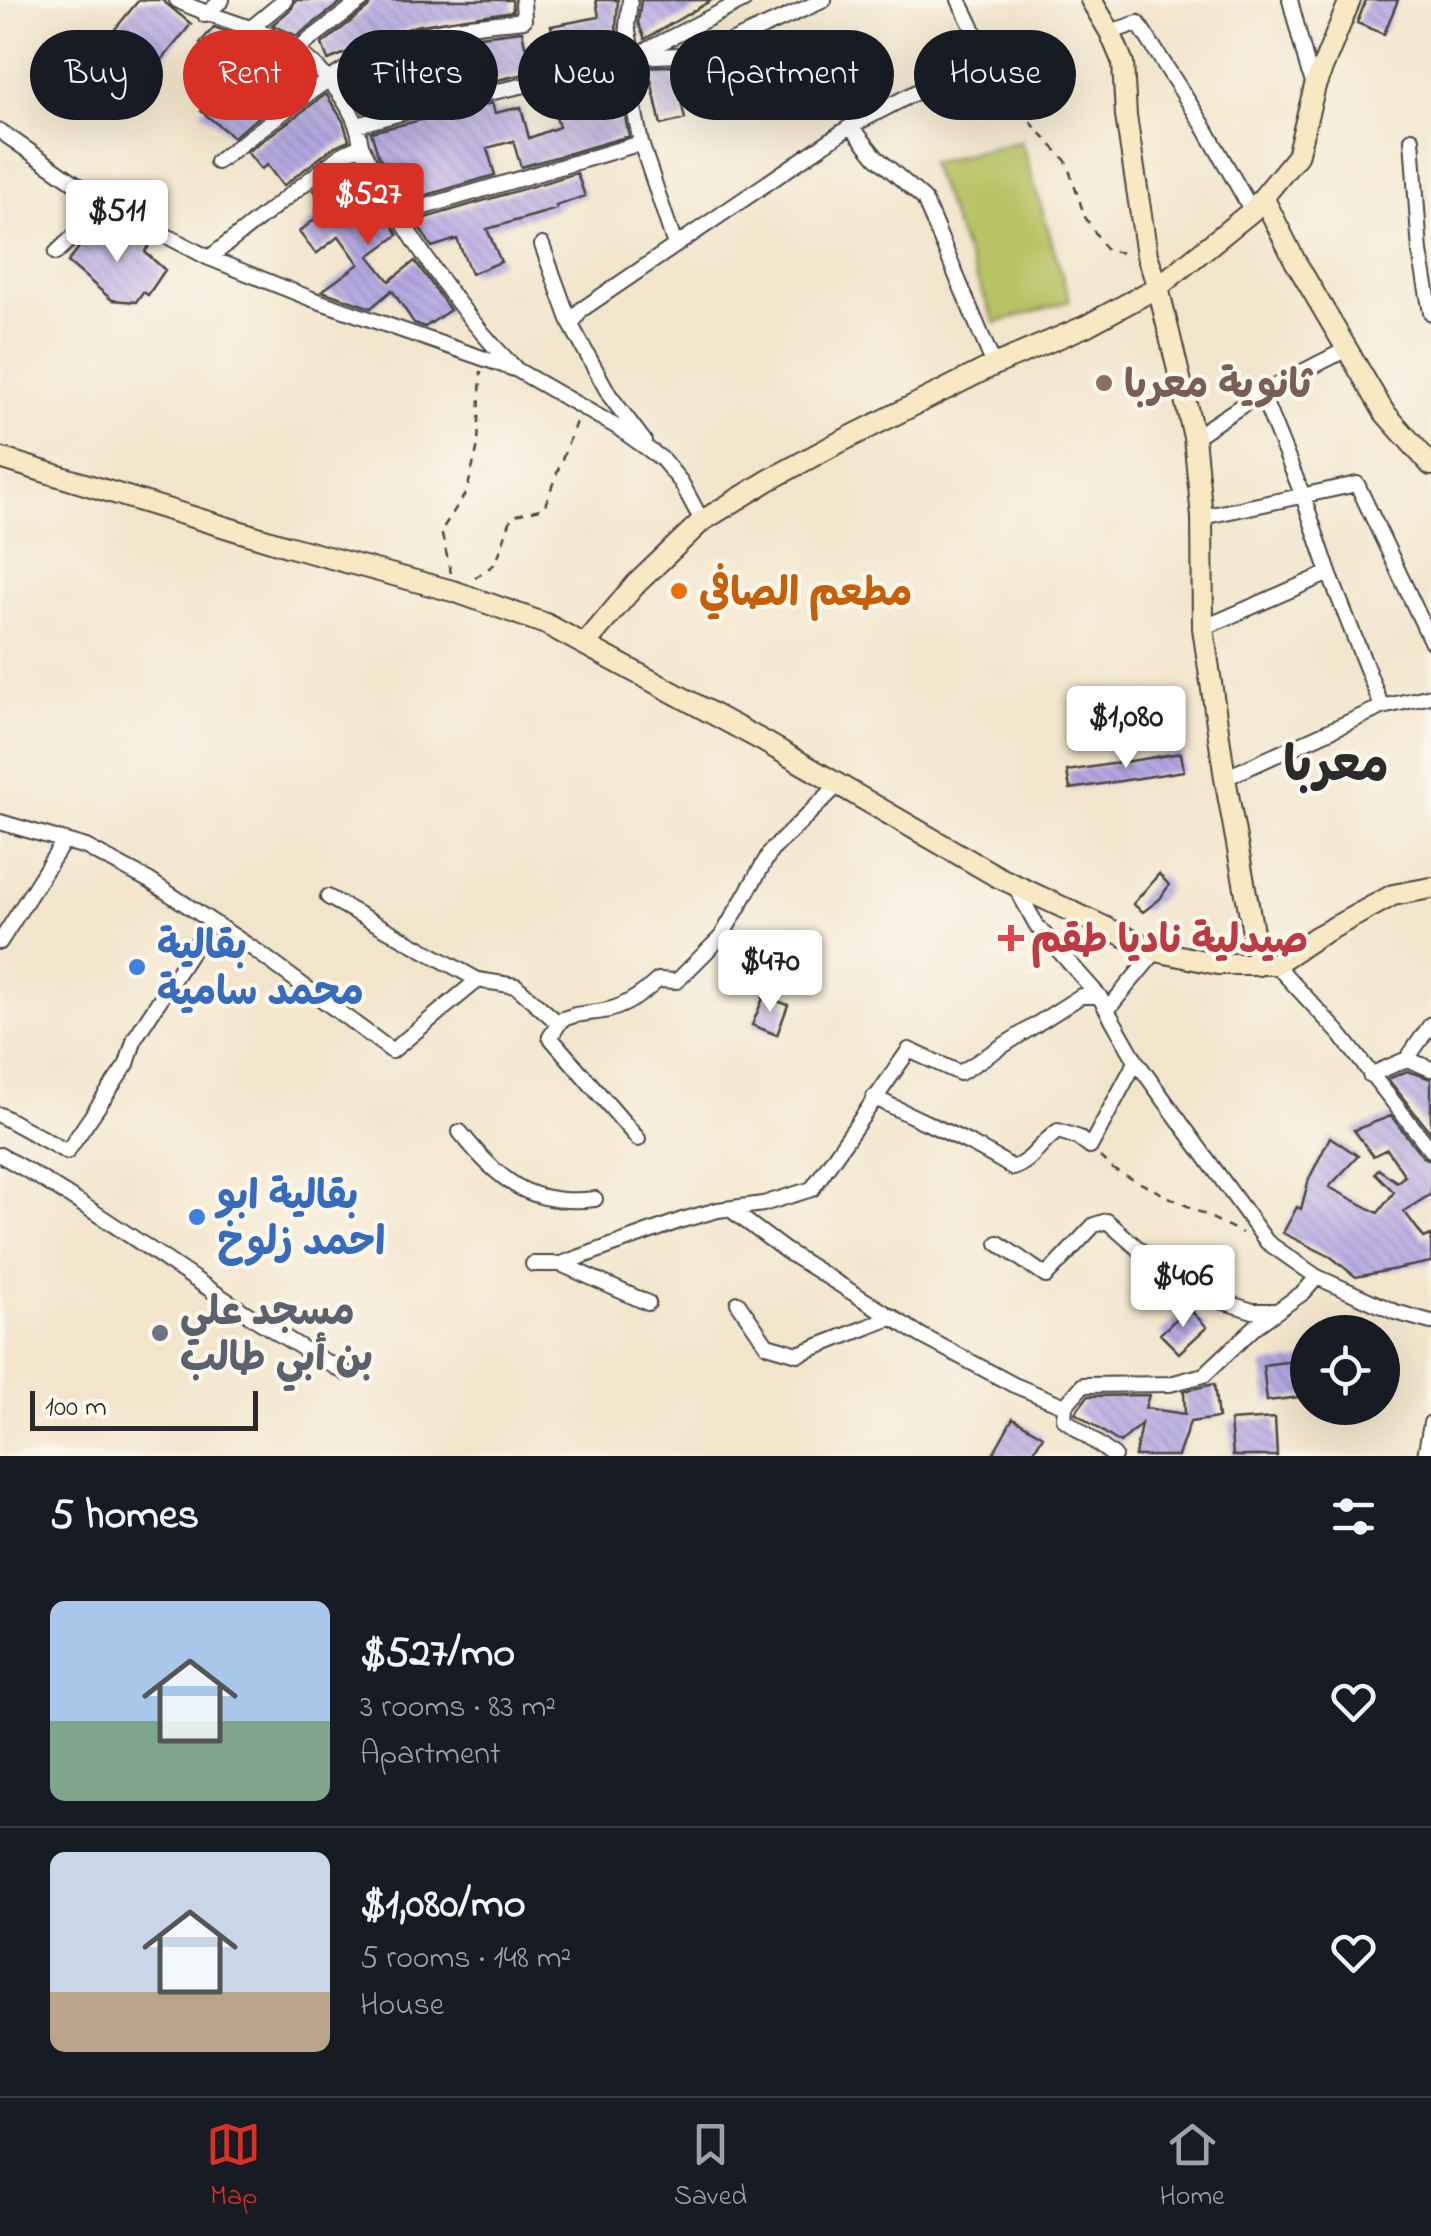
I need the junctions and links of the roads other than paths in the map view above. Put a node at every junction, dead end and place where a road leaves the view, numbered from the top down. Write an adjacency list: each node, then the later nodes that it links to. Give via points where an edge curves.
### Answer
1 (177, 0): 13 (street)
2 (222, 0): 13 (street)
3 (284, 0): 14 (street)
4 (362, 0): 18 (street)
5 (523, 0): 22 (street, via 524,20 416,36)
6 (630, 0): 16 (street)
7 (744, 0): 19 (street)
8 (824, 0): 20 (street, via 704,54)
9 (959, 0): 27 (street, via 977,37 976,61)
10 (1092, 0): 17 (main road)
11 (1290, 0): 24 (street)
12 (1350, 0): 24 (main road)
13 (205, 15): 14 (street)
14 (250, 28): 15 (street)
15 (254, 30)
16 (627, 30)
17 (1110, 32): 34 (street, via 1138,23); 40 (main road, via 1123,63 1126,116)
18 (317, 34)
19 (650, 50)
20 (650, 59)
21 (317, 70): 22 (street)
22 (329, 81): 26 (street); 32 (street)
23 (518, 86): 26 (street)
24 (1315, 86): 34 (main road, via 1297,156)
25 (638, 120): 30 (street)
26 (357, 125): 31 (street)
27 (851, 126): 36 (street); 44 (street, via 924,200)
28 (0, 132): 33 (street)
29 (1412, 138): 41 (street)
30 (642, 143): 35 (street); 36 (street)
31 (361, 146): 35 (street); 39 (street)
32 (217, 162)
33 (106, 204): 38 (street); 39 (street)
34 (1258, 205): 40 (main road); 43 (main road)
35 (400, 214): 45 (street, via 463,310)
36 (675, 245): 42 (street, via 581,310)
37 (542, 246): 42 (street)
38 (56, 253)
39 (208, 258): 45 (street)
40 (1158, 286): 44 (main road); 47 (main road)
41 (1431, 313)
42 (571, 324): 48 (street, via 610,396)
43 (1347, 349): 46 (street); 50 (main road, via 1384,412)
44 (994, 365): 53 (main road)
45 (517, 370): 48 (street)
46 (1261, 393): 47 (street); 51 (street)
47 (1194, 436): 52 (main road)
48 (652, 452): 53 (street, via 681,482)
49 (0, 458): 57 (main road, via 456,592)
50 (1431, 466)
51 (1303, 496): 52 (street); 54 (street); 56 (street, via 1357,484)
52 (1202, 517): 55 (main road)
53 (702, 521): 57 (main road)
54 (1328, 573): 55 (street); 59 (street)
55 (1203, 628): 60 (main road)
56 (1431, 641)
57 (585, 644): 61 (main road)
58 (1431, 696): 59 (street)
59 (1382, 707): 60 (street)
60 (1225, 778): 70 (main road)
61 (838, 785): 64 (main road); 74 (street, via 771,851 721,937 677,981 658,980 605,1011)
62 (0, 822): 63 (street)
63 (64, 841): 67 (street, via 150,880); 68 (street)
64 (1015, 886): 69 (main road); 72 (street, via 1037,926)
65 (1431, 888): 70 (main road, via 1393,895)
66 (328, 898): 71 (street)
67 (212, 921): 71 (street, via 392,1051); 81 (street, via 67,1152)
68 (0, 942)
69 (1156, 951): 70 (main road, via 1218,964); 73 (street)
70 (1267, 964): 79 (street, via 1338,1033)
71 (478, 980): 74 (street, via 516,986 557,1022)
72 (1099, 996): 73 (street); 80 (street, via 1081,996 960,1073 909,1050)
73 (1107, 1010): 77 (street)
74 (562, 1019): 83 (street, via 550,1037)
75 (1431, 1024): 76 (street)
76 (1407, 1059): 78 (street); 79 (street)
77 (1136, 1061): 80 (street, via 1090,1147 1058,1131 1013,1168); 91 (street, via 1267,1242)
78 (1431, 1069)
79 (1370, 1075): 84 (street)
80 (874, 1097): 87 (street, via 812,1190)
81 (0, 1115)
82 (460, 1132): 86 (street, via 492,1170 526,1194 572,1202)
83 (638, 1139)
84 (1431, 1150)
85 (0, 1155): 97 (street)
86 (595, 1198)
87 (731, 1210): 90 (street, via 682,1220); 95 (street)
88 (998, 1243): 94 (street, via 1046,1276 1104,1221 1186,1290 1253,1311)
89 (534, 1264): 90 (street)
90 (562, 1264): 93 (street)
91 (1317, 1276): 94 (street); 96 (street)
92 (738, 1303): 95 (street, via 767,1346 798,1354)
93 (648, 1304)
94 (1276, 1311): 98 (street, via 1204,1375 1170,1384 1083,1385)
95 (892, 1317): 98 (street)
96 (1431, 1322)
97 (346, 1373)
98 (1065, 1406): 100 (street, via 1064,1418)
99 (1431, 1422): 101 (street)
100 (1114, 1456)
101 (1425, 1456)

